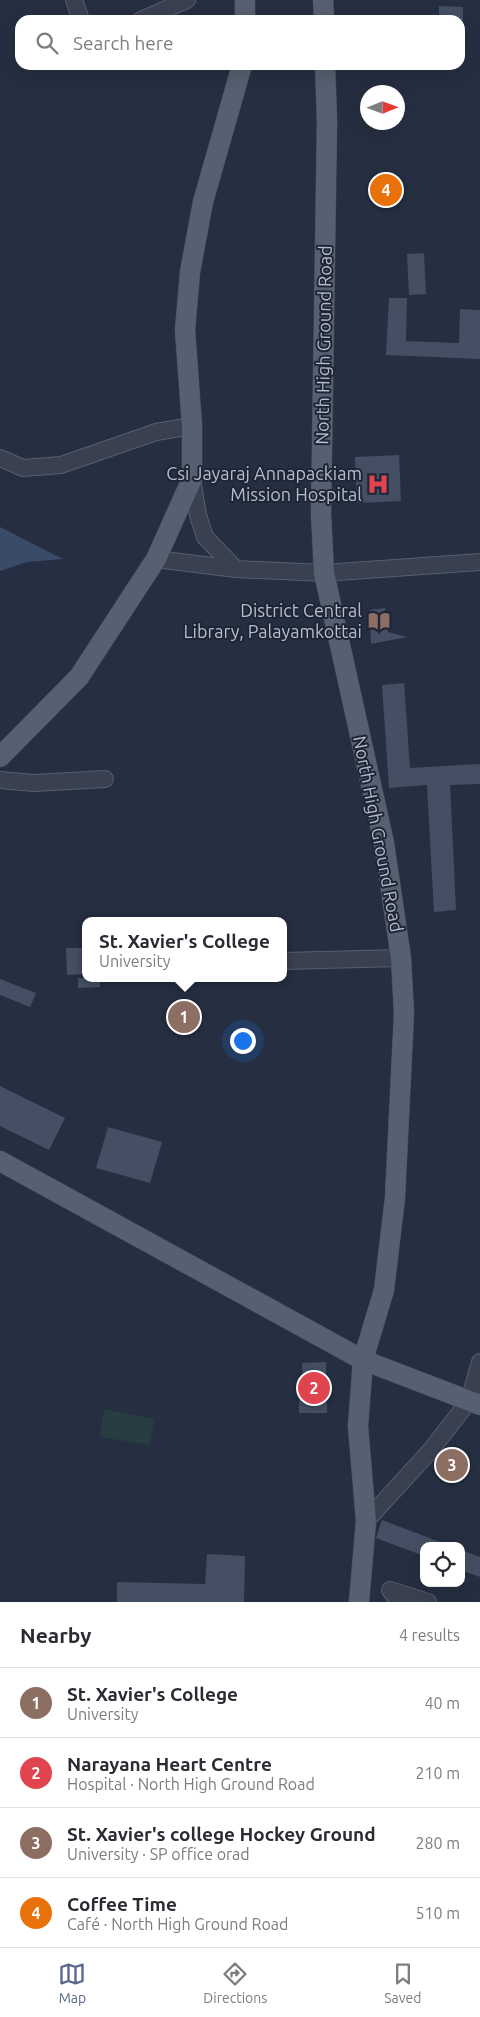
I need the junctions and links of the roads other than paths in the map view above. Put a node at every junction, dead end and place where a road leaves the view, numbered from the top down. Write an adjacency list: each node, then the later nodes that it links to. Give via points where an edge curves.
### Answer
1 (74, 0): 5 (street)
2 (187, 0): 6 (street)
3 (245, 0): 7 (main road)
4 (323, 0): 8 (main road)
5 (79, 15)
6 (152, 15)
7 (245, 15)
8 (324, 15)
9 (241, 70): 11 (main road, via 203,202 190,272 185,330)
10 (325, 70): 17 (main road, North High Ground Road, via 321,514)
11 (192, 426): 12 (street, via 156,432 61,465 23,468); 13 (main road)
12 (0, 458)
13 (192, 480): 14 (main road); 16 (street, via 205,537)
14 (156, 559): 16 (street); 18 (main road, via 80,677)
15 (480, 562): 17 (street)
16 (236, 569): 17 (street)
17 (324, 573): 21 (main road, North High Ground Road, via 384,842)
18 (0, 758)
19 (105, 779): 20 (street)
20 (0, 780)
21 (402, 958): 22 (street); 24 (main road, North High Ground Road, via 404,1013 395,1198 384,1290)
22 (287, 961)
23 (0, 1161): 24 (main road)
24 (363, 1360): 26 (main road); 27 (main road, North High Ground Road, via 358,1426)
25 (480, 1362): 26 (street)
26 (475, 1403): 27 (street)
27 (366, 1521): 28 (main road, North High Ground Road)
28 (359, 1602)
29 (399, 1602): 30 (street, via 390,1590)
30 (428, 1602)

